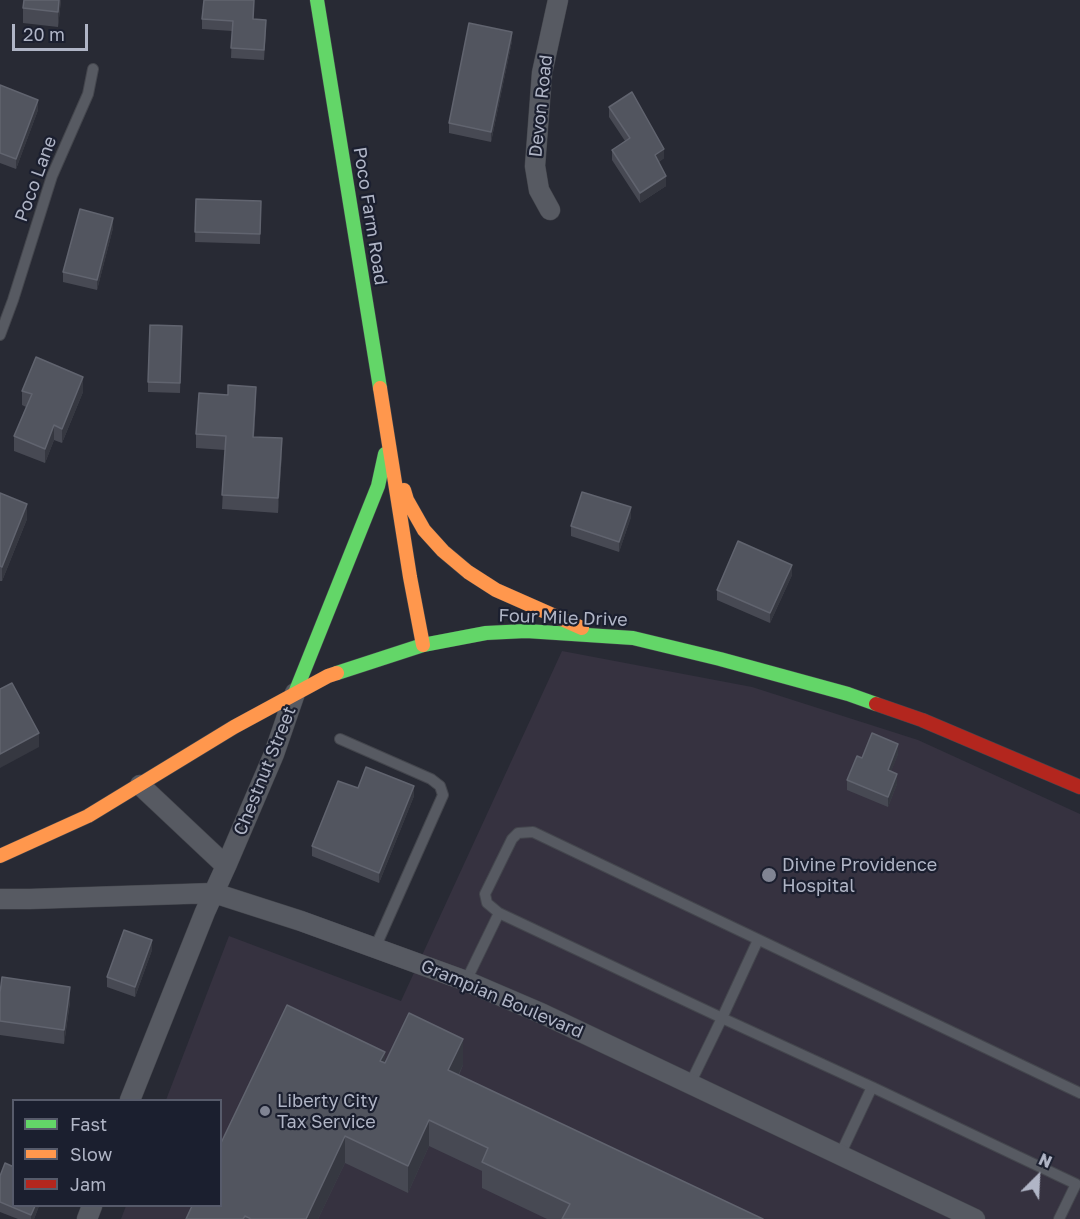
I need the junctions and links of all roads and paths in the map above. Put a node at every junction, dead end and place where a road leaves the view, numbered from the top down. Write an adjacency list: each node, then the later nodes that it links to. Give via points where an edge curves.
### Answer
1 (317, 0): 6 (street, Poco Farm Road)
2 (558, 0): 4 (street, Devon Road, via 542,73 535,166 539,190)
3 (93, 69): 5 (lane, Poco Lane, via 88,94 52,176)
4 (550, 210)
5 (0, 335)
6 (387, 437): 7 (street, via 407,500 442,551 496,590); 8 (street); 9 (street, Chestnut Street, via 378,486)
7 (600, 636): 8 (street, Four Mile Drive, via 526,631 486,633); 12 (street, Four Mile Drive, via 633,638 848,694 922,720)
8 (423, 645): 9 (street, Four Mile Drive, via 328,676)
9 (295, 693): 11 (street, Four Mile Drive); 14 (street, Chestnut Street, via 274,754)
10 (340, 739): 19 (lane, via 432,779 443,795)
11 (140, 785): 13 (street, Four Mile Drive, via 88,816); 14 (street)
12 (1080, 787)
13 (0, 856)
14 (226, 866): 15 (street, Chestnut Street)
15 (214, 892): 16 (street, Grampian Boulevard); 19 (street, Grampian Boulevard); 25 (street, Chestnut Street)
16 (0, 899)
17 (499, 913): 18 (lane, via 487,903 485,894 512,839 533,832); 20 (lane); 21 (lane)
18 (758, 940): 21 (lane); 24 (lane)
19 (375, 948): 20 (street, Grampian Boulevard)
20 (466, 981): 22 (street, Grampian Boulevard)
21 (722, 1018): 22 (lane); 23 (lane)
22 (690, 1084): 26 (street, Grampian Boulevard)
23 (872, 1087): 26 (lane); 27 (lane)
24 (1080, 1093)
25 (131, 1099)
26 (840, 1155): 28 (street, Grampian Boulevard)
27 (1078, 1185): 29 (lane)
28 (975, 1219)
29 (1059, 1219)

